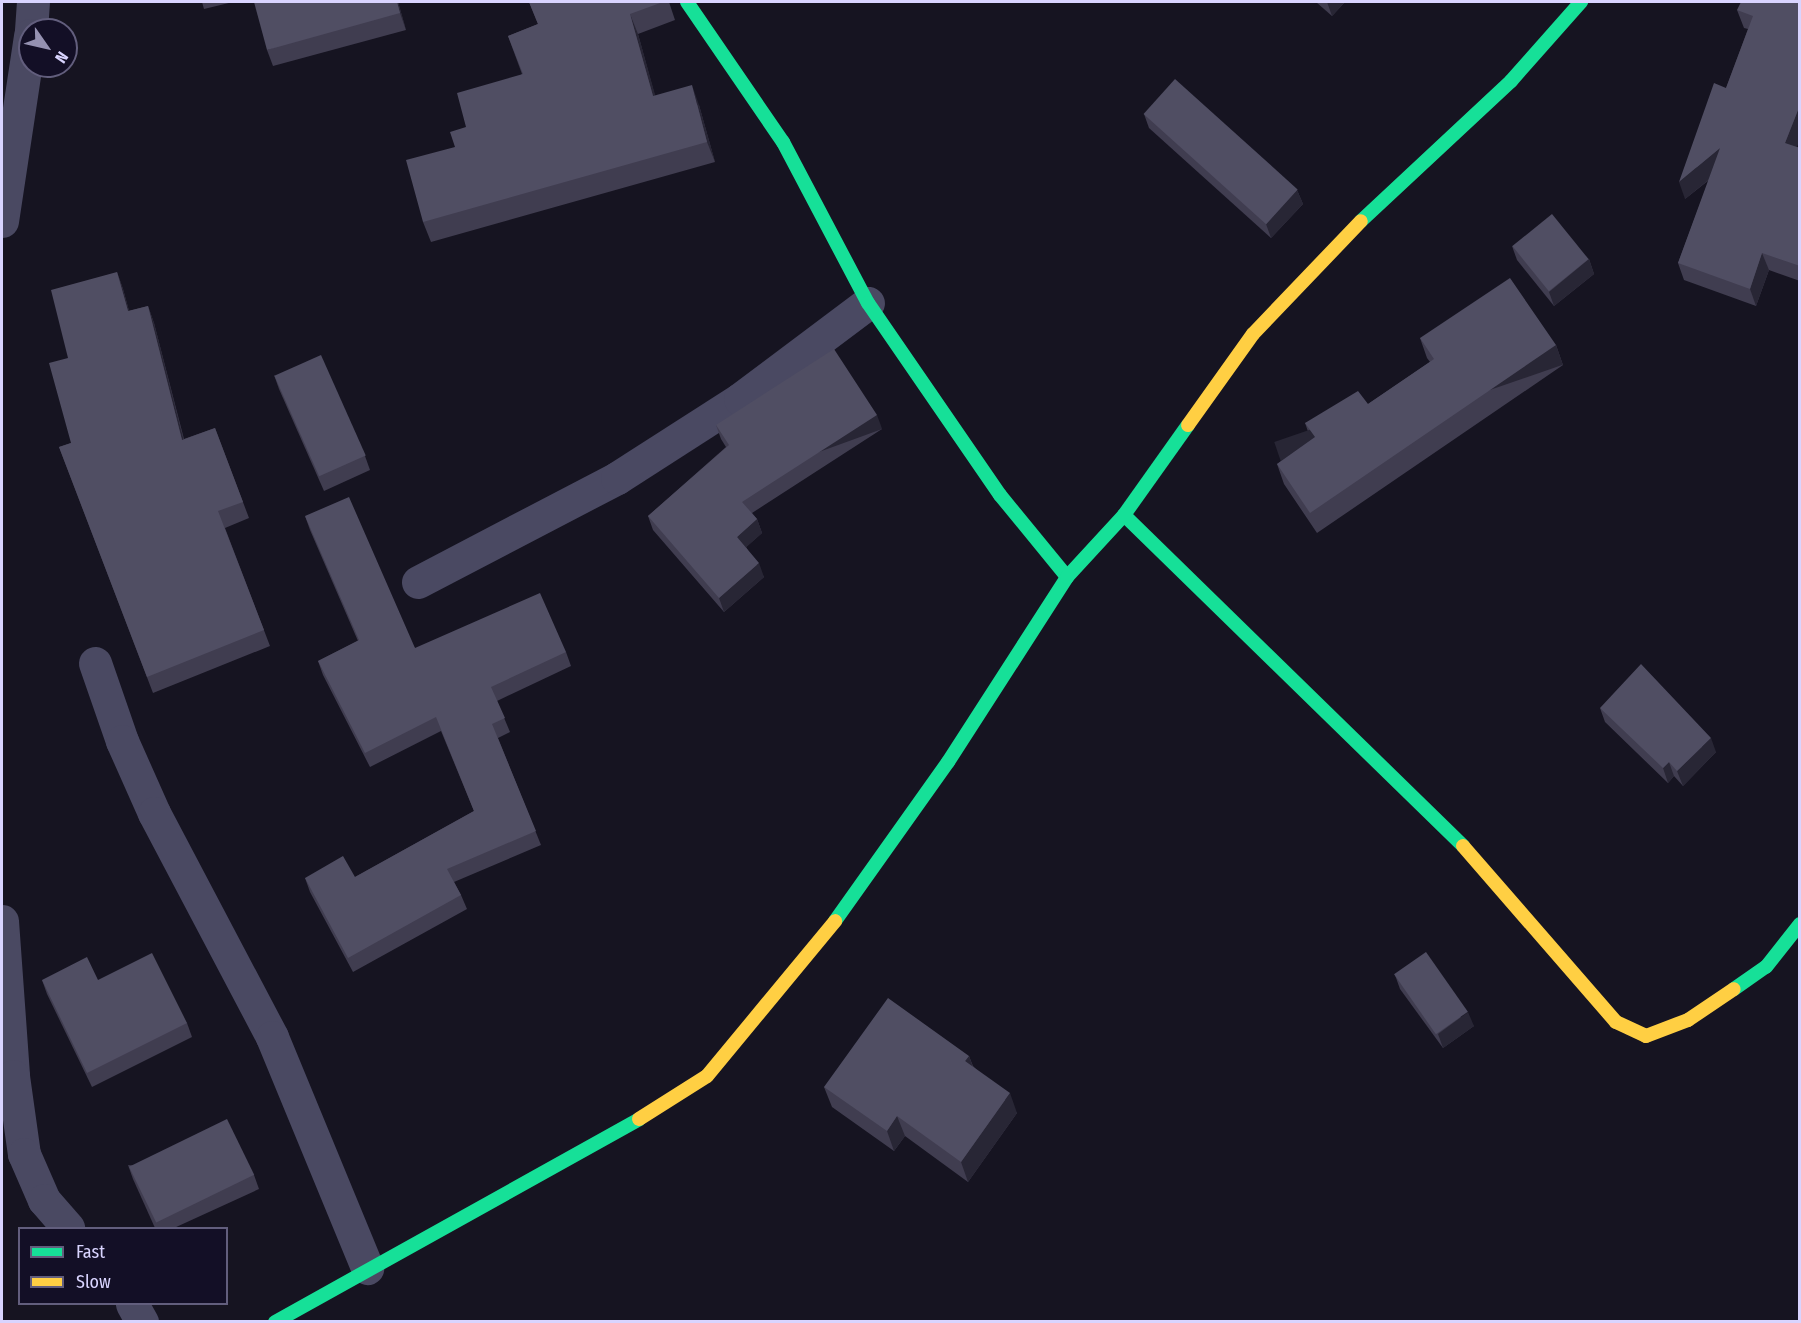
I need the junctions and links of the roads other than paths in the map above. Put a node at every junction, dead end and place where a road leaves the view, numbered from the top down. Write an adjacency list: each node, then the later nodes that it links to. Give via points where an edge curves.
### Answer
1 (33, 2): 4 (street)
2 (687, 2): 8 (street, via 783,142)
3 (1581, 2): 9 (street, via 1511,81 1365,216 1253,334)
4 (32, 18)
5 (18, 78): 6 (street)
6 (10, 108): 7 (street)
7 (2, 221)
8 (868, 303): 10 (street, via 1000,495); 11 (street, via 740,399 617,478)
9 (1124, 515): 10 (street); 14 (street, via 1447,827 1616,1022 1646,1036 1688,1020 1766,967)
10 (1067, 578): 17 (street, via 948,762 824,936 707,1076 680,1096 505,1197)
11 (418, 582)
12 (95, 663): 17 (street, via 122,741 154,813 272,1036)
13 (2, 921): 15 (street)
14 (1800, 924)
15 (9, 1114): 16 (street, via 44,1200)
16 (67, 1227)
17 (367, 1268): 20 (street)
18 (133, 1305): 19 (street)
19 (142, 1322)
20 (275, 1322)

